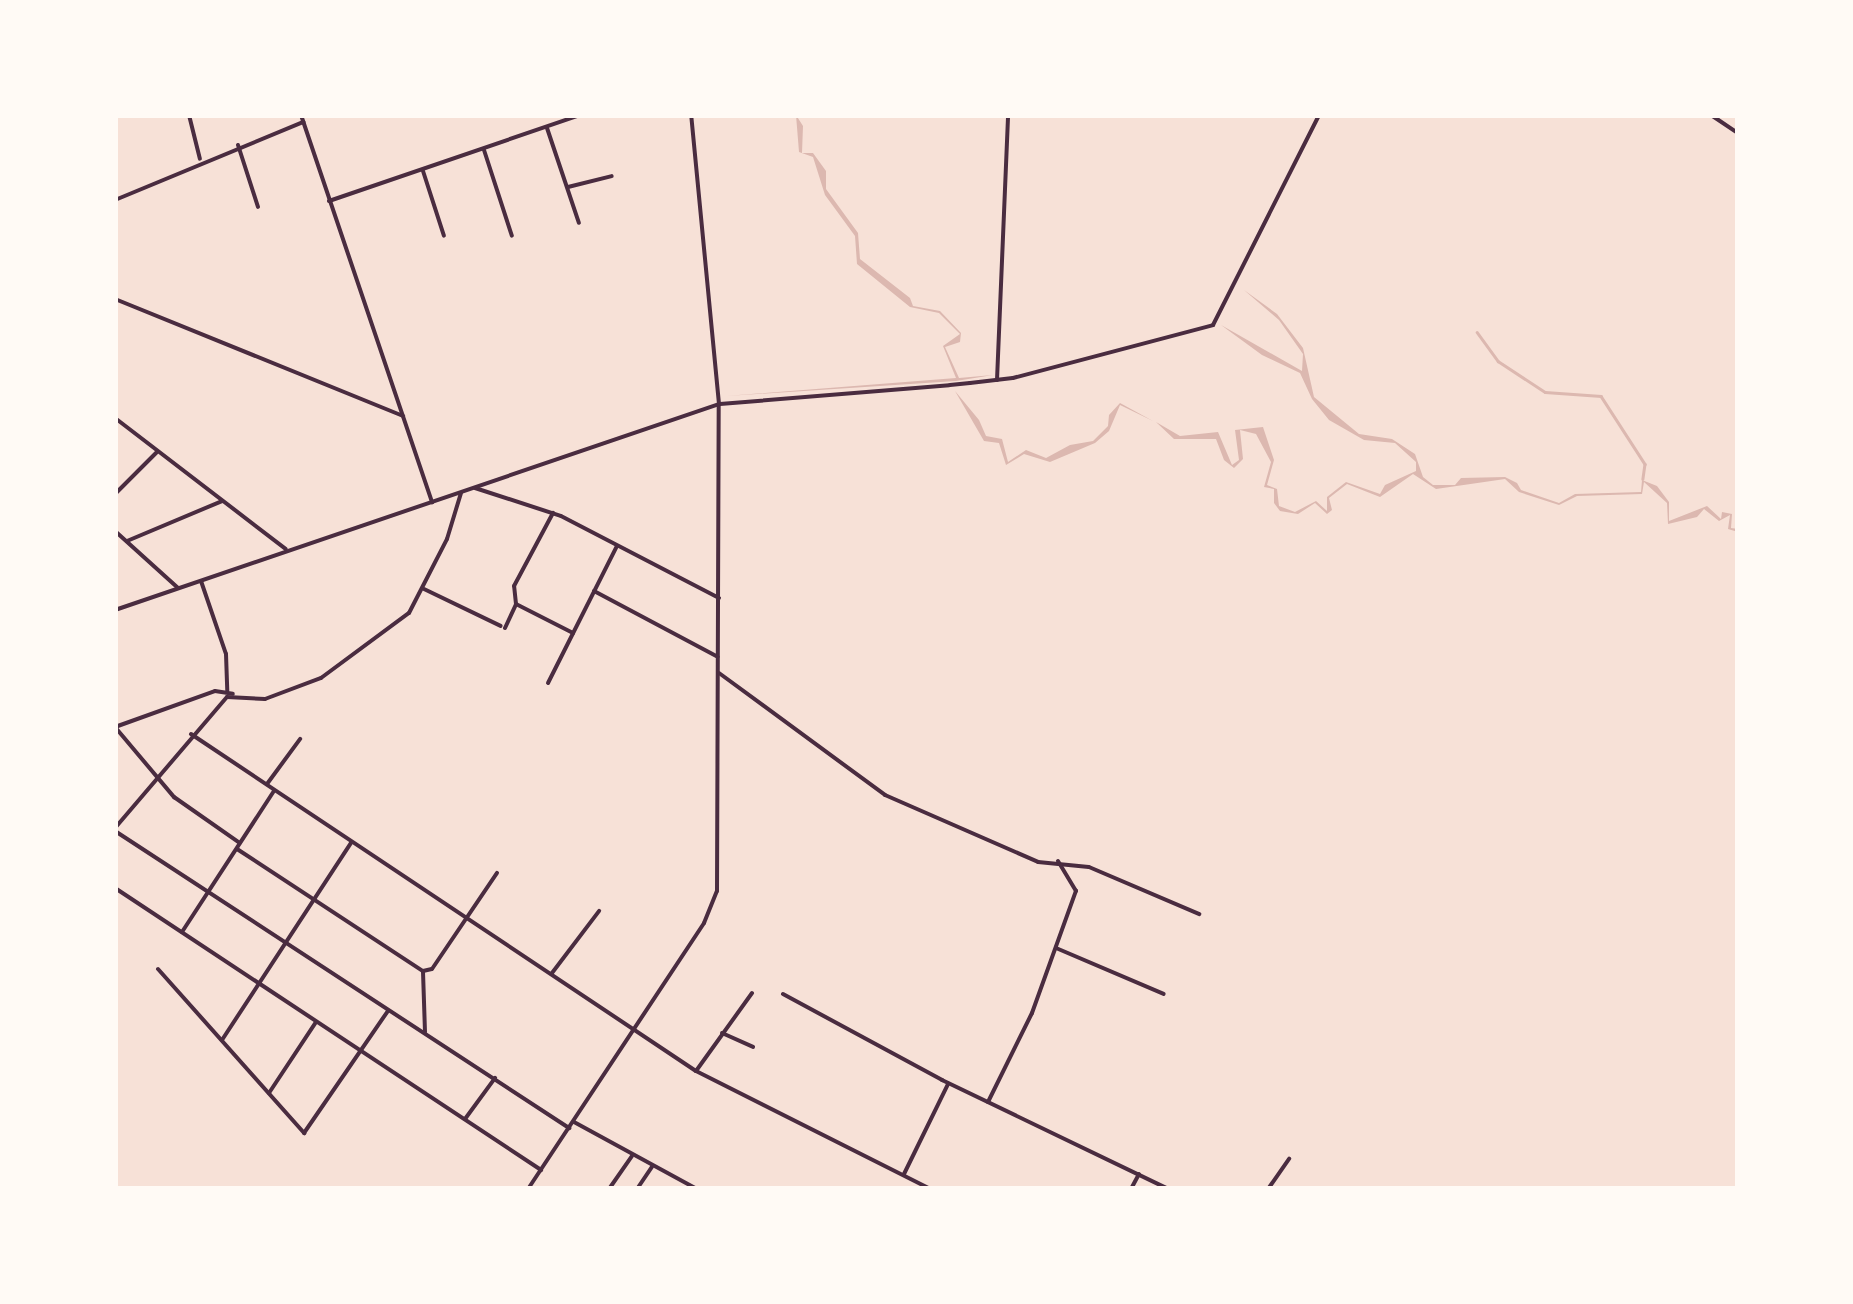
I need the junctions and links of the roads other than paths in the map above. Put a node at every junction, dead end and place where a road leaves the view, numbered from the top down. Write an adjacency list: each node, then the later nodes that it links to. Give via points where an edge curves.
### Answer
1 (189, 115): 13 (street)
2 (301, 115): 8 (street)
3 (580, 115): 9 (street)
4 (691, 115): 25 (street)
5 (1008, 115): 24 (street)
6 (1319, 115): 24 (street, via 1213,324)
7 (1711, 115): 10 (street)
8 (303, 122): 11 (street); 18 (street)
9 (546, 126): 12 (street); 16 (street)
10 (1738, 133)
11 (238, 145): 13 (street); 19 (street)
12 (484, 148): 14 (street); 22 (street)
13 (200, 160): 17 (street)
14 (423, 171): 18 (street); 21 (street)
15 (612, 176): 16 (street)
16 (568, 187): 20 (street)
17 (115, 200)
18 (329, 201): 26 (street)
19 (258, 207)
20 (579, 223)
21 (444, 236)
22 (512, 236)
23 (115, 299): 26 (street)
24 (997, 380): 25 (street)
25 (719, 404): 29 (street); 43 (street)
26 (403, 416): 33 (street)
27 (115, 418): 28 (street)
28 (157, 452): 31 (street); 32 (street)
29 (475, 488): 30 (street); 34 (street)
30 (461, 493): 33 (street); 41 (street)
31 (115, 494)
32 (222, 501): 36 (street); 38 (street)
33 (432, 502): 38 (street)
34 (554, 513): 37 (street); 44 (street, via 514,586)
35 (115, 531): 36 (street)
36 (126, 540): 40 (street)
37 (617, 546): 42 (street); 43 (street)
38 (287, 550): 39 (street)
39 (201, 581): 40 (street); 50 (street, via 226,654)
40 (178, 588): 45 (street)
41 (424, 589): 44 (street, via 503,627); 51 (street, via 396,624 321,678 265,699)
42 (594, 591): 46 (street); 47 (street)
43 (719, 598): 47 (street)
44 (516, 604): 46 (street)
45 (115, 610)
46 (573, 633): 49 (street)
47 (719, 658): 48 (street)
48 (719, 674): 61 (street, via 884,795 1015,854); 81 (street, via 717,891 709,916)
49 (548, 683)
50 (227, 691): 51 (street); 52 (street)
51 (233, 694): 53 (street)
52 (115, 727): 55 (street)
53 (191, 734): 55 (street); 56 (street)
54 (300, 739): 56 (street)
55 (155, 779): 58 (street); 60 (street)
56 (266, 786): 57 (street)
57 (274, 791): 59 (street); 60 (street)
58 (115, 829): 64 (street)
59 (351, 843): 65 (street); 68 (street)
60 (238, 846): 64 (street); 65 (street)
61 (1058, 862): 67 (street, via 1089,867); 71 (street, via 1076,891)
62 (497, 873): 68 (street)
63 (115, 888): 69 (street)
64 (210, 891): 69 (street); 70 (street)
65 (314, 900): 70 (street); 73 (street)
66 (599, 910): 74 (street)
67 (1199, 914)
68 (466, 917): 73 (street, via 432,969); 74 (street)
69 (182, 932): 75 (street)
70 (287, 942): 75 (street); 79 (street)
71 (1056, 948): 78 (street); 91 (street)
72 (158, 970): 84 (street)
73 (424, 971): 82 (street)
74 (552, 973): 81 (street)
75 (258, 984): 80 (street); 84 (street)
76 (752, 993): 83 (street)
77 (783, 994): 89 (street)
78 (1164, 994)
79 (389, 1010): 82 (street); 86 (street)
80 (316, 1022): 86 (street); 90 (street)
81 (635, 1030): 87 (street); 93 (street)
82 (425, 1032): 88 (street)
83 (722, 1033): 85 (street); 87 (street)
84 (221, 1041): 90 (street)
85 (753, 1048)
86 (361, 1051): 90 (street, via 307,1134); 92 (street)
87 (696, 1071): 99 (street)
88 (494, 1078): 92 (street); 94 (street)
89 (949, 1083): 91 (street); 99 (street)
90 (268, 1094)
91 (988, 1102): 100 (street)
92 (466, 1119): 98 (street)
93 (573, 1122): 94 (street); 95 (street)
94 (569, 1128): 98 (street)
95 (632, 1156): 97 (street); 102 (street)
96 (1289, 1159): 108 (street)
97 (652, 1167): 103 (street); 104 (street)
98 (541, 1170): 101 (street)
99 (904, 1174): 105 (street)
100 (1138, 1174): 106 (street); 107 (street)
101 (528, 1189)
102 (608, 1189)
103 (637, 1189)
104 (697, 1189)
105 (931, 1189)
106 (1131, 1189)
107 (1168, 1189)
108 (1268, 1189)

